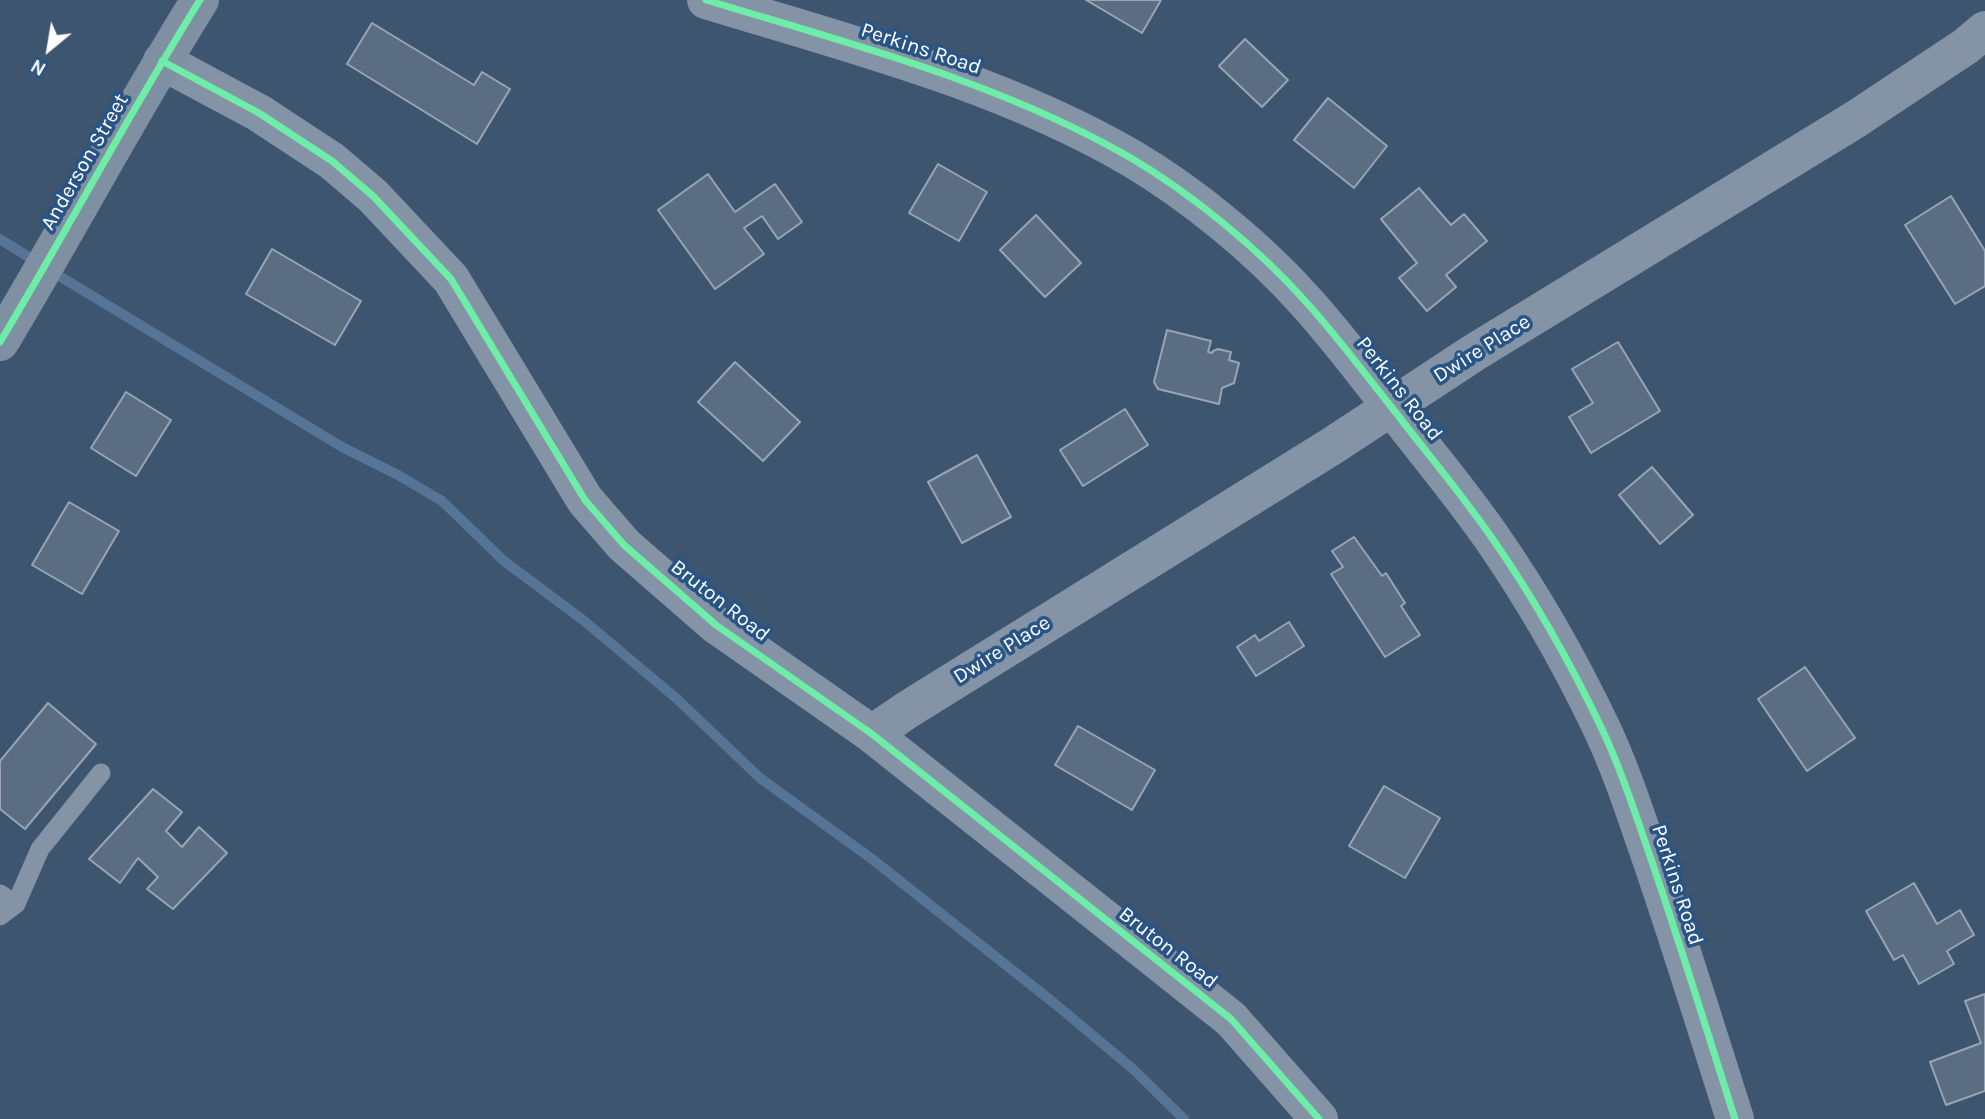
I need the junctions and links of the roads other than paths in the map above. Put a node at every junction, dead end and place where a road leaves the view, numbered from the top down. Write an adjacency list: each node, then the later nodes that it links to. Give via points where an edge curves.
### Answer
1 (200, 0): 4 (street, Anderson Street)
2 (706, 0): 6 (street, Perkins Road, via 1000,94 1131,158 1184,192 1244,241 1304,299)
3 (1985, 30): 6 (street, Dwire Place, via 1856,119)
4 (162, 61): 5 (street, Anderson Street); 7 (street, Bruton Road, via 259,113 332,161 373,196 451,279 585,500 624,545 716,625)
5 (0, 342)
6 (1391, 407): 7 (street, Dwire Place); 11 (street, Perkins Road, via 1491,536 1540,612 1601,726 1659,882)
7 (872, 734): 10 (street, Bruton Road, via 1231,1019)
8 (102, 773): 9 (lane, via 40,849)
9 (5, 905)
10 (1319, 1119)
11 (1735, 1119)

